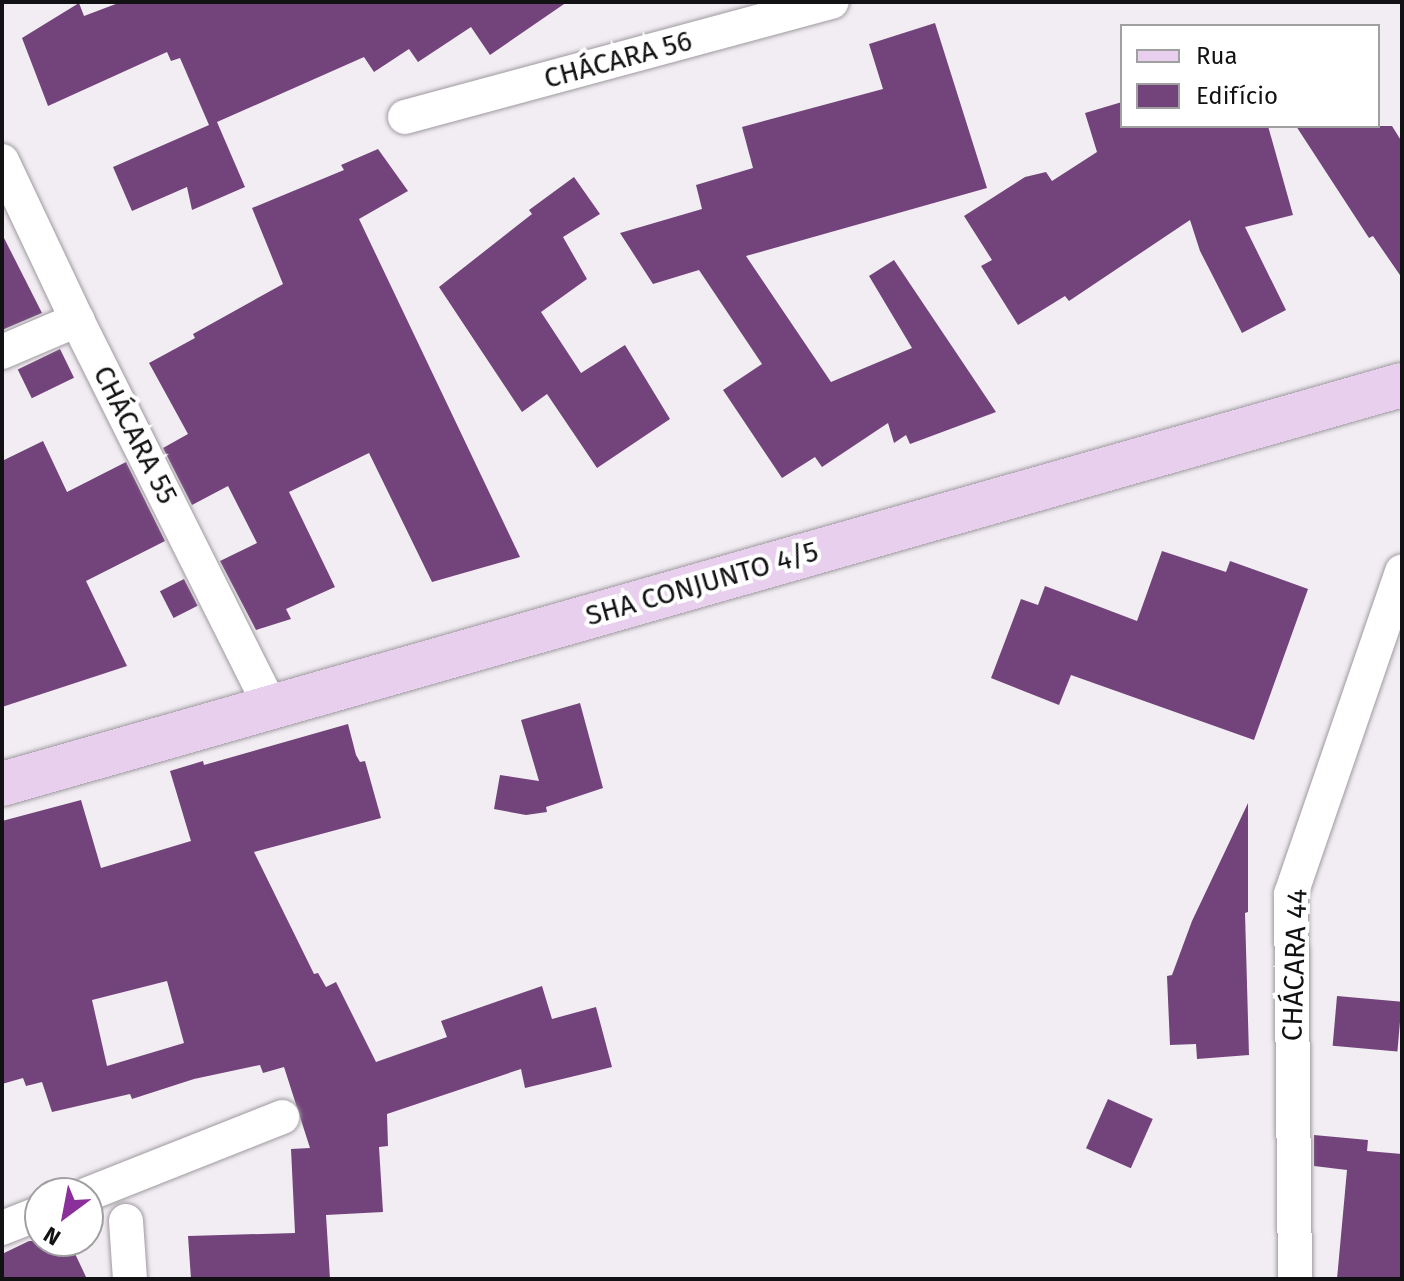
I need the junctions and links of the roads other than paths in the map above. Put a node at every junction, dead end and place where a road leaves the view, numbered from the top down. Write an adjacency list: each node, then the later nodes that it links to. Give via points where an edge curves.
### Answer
1 (832, 2): 2 (street, CHÁCARA 56)
2 (405, 117)
3 (2, 161): 4 (street, CHÁCARA 55)
4 (77, 320): 5 (street); 8 (street, CHÁCARA 55)
5 (2, 352)
6 (1402, 385): 8 (street, SHA CONJUNTO 4/5)
7 (1402, 572): 16 (street, CHÁCARA 44, via 1291,894)
8 (271, 708): 9 (street, SHA CONJUNTO 4/5)
9 (2, 784)
10 (282, 1117): 11 (street)
11 (104, 1188)
12 (24, 1219): 14 (street)
13 (126, 1221): 15 (street)
14 (2, 1228)
15 (130, 1279)
16 (1295, 1279)

